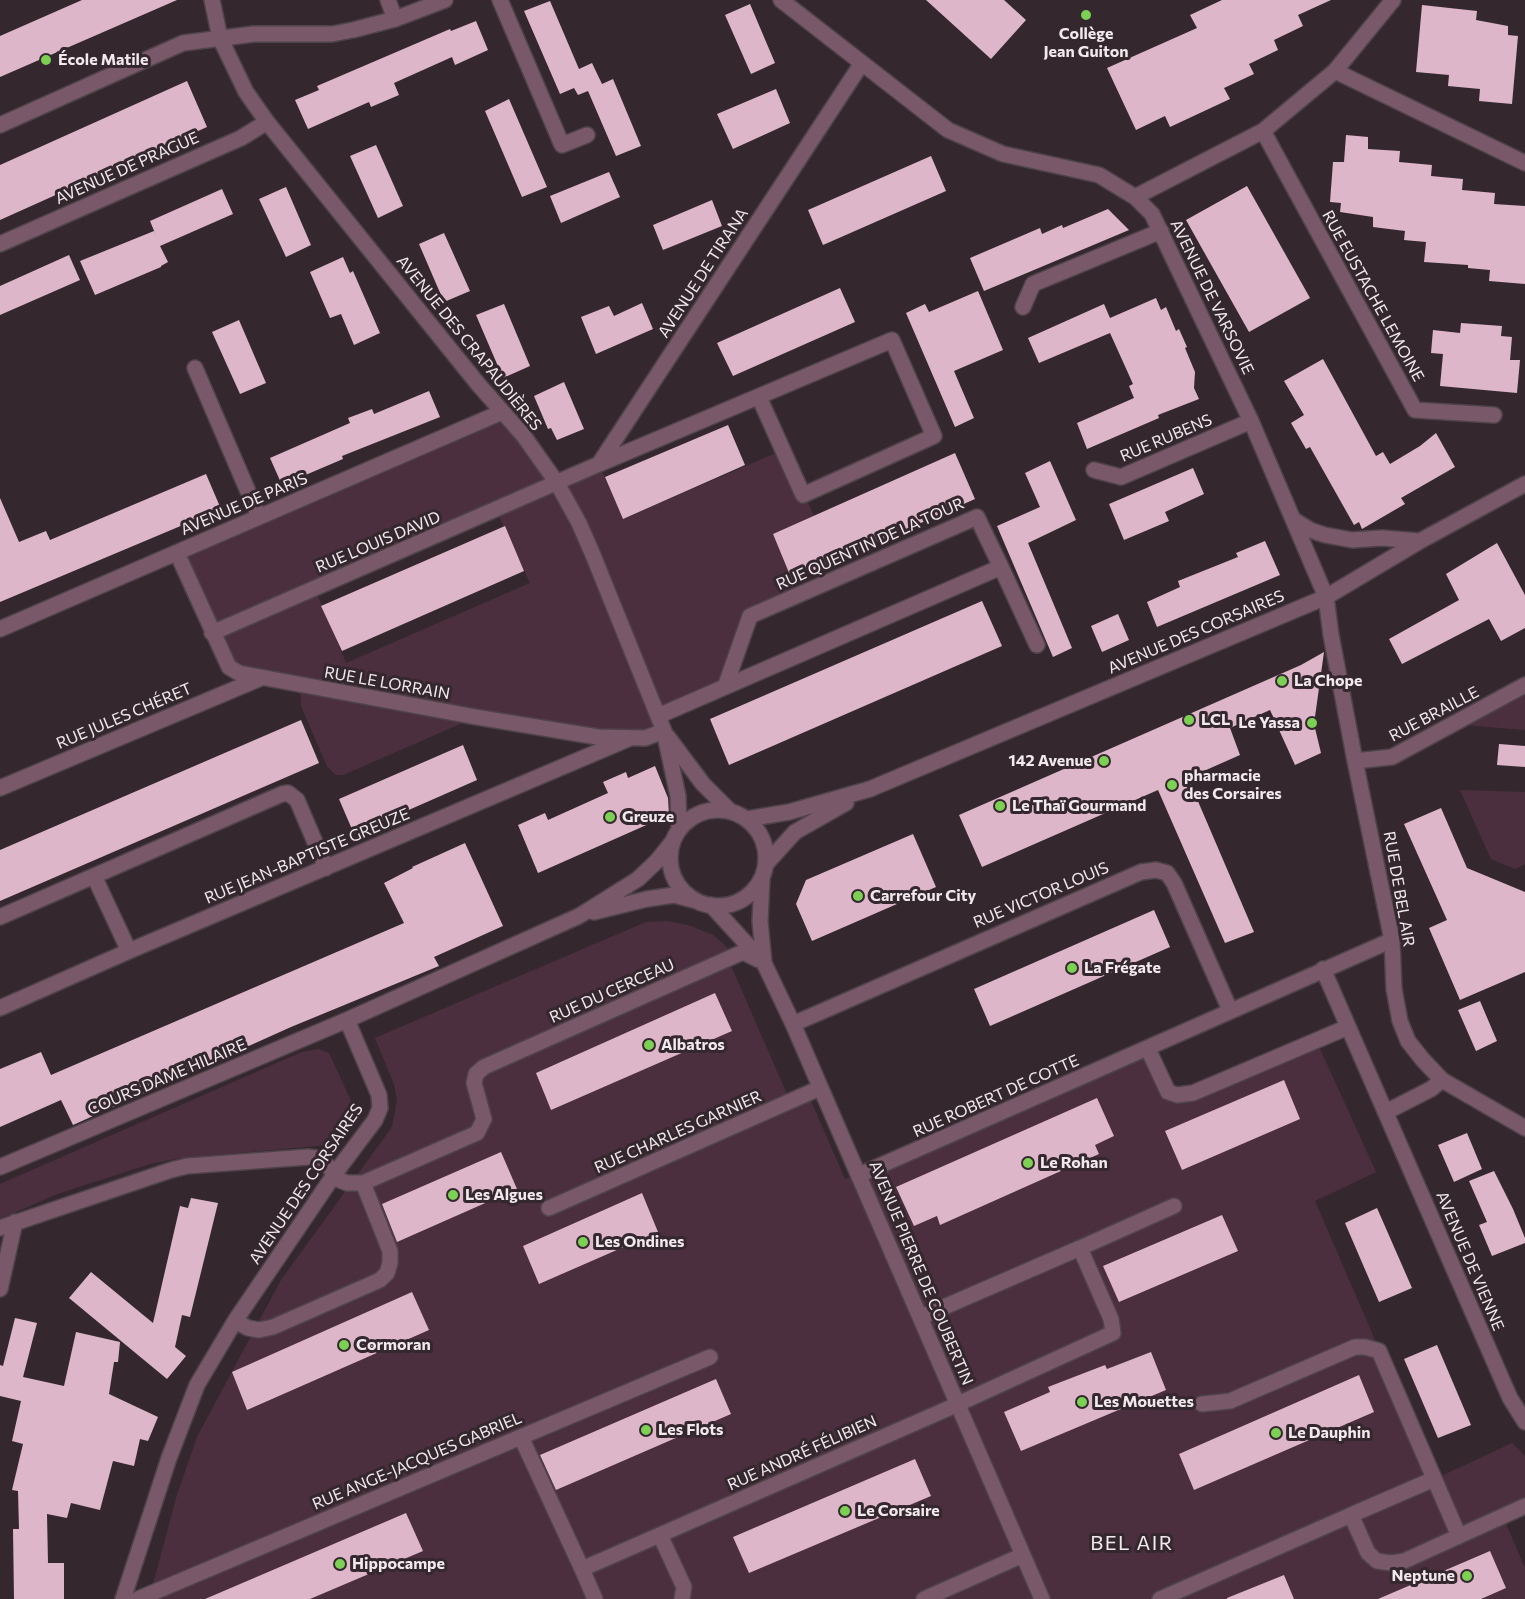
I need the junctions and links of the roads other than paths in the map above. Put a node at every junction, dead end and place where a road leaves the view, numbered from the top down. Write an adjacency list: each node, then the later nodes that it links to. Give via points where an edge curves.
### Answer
1 (212, 0): 8 (street, AVENUE DES CRAPAUDIÈRES)
2 (388, 0): 7 (street)
3 (445, 0): 7 (street)
4 (500, 0): 14 (street, via 562,145)
5 (781, 0): 9 (street, AVENUE DE VARSOVIE)
6 (1393, 0): 10 (street)
7 (395, 19): 8 (street, via 332,34)
8 (220, 38): 11 (street, AVENUE DES CRAPAUDIÈRES, via 246,92); 12 (street, via 183,43)
9 (862, 63): 16 (street, AVENUE DE VARSOVIE, via 948,130 1003,153 1099,175); 25 (street, AVENUE DE TIRANA)
10 (1335, 71): 13 (street); 15 (street)
11 (267, 122): 18 (street, AVENUE DE PRAGUE, via 241,138); 22 (street, AVENUE DES CRAPAUDIÈRES)
12 (0, 125)
13 (1263, 131): 16 (street); 23 (street, RUE EUSTACHE LEMOINE, via 1415,410)
14 (587, 135)
15 (1525, 163)
16 (1135, 197): 17 (street, AVENUE DE VARSOVIE, via 1152,214)
17 (1161, 231): 19 (street, via 1033,284); 24 (street, AVENUE DE VARSOVIE)
18 (0, 244)
19 (1023, 307)
20 (195, 368): 29 (street)
21 (759, 397): 21 (street, via 892,340 934,436 803,495); 25 (street)
22 (502, 412): 27 (street, AVENUE DES CRAPAUDIÈRES); 29 (street, AVENUE DE PARIS)
23 (1494, 415)
24 (1251, 421): 26 (street, RUE RUBENS, via 1121,477); 30 (street, AVENUE DE VARSOVIE)
25 (599, 464): 27 (street)
26 (1094, 470)
27 (557, 483): 36 (street, RUE LOUIS DAVID); 41 (street, AVENUE DES CRAPAUDIÈRES, via 593,555)
28 (1525, 484): 31 (street, AVENUE DES CORSAIRES)
29 (259, 517): 32 (street, AVENUE DE PARIS)
30 (1294, 519): 31 (street, via 1317,532 1352,540); 34 (street, AVENUE DE VARSOVIE)
31 (1420, 541): 34 (street, AVENUE DES CORSAIRES)
32 (177, 553): 35 (street, AVENUE DE PARIS); 36 (street, RUE LE LORRAIN)
33 (1000, 567): 37 (street); 40 (street); 40 (street, RUE QUENTIN DE LA TOUR, via 977,517 967,521 750,616)
34 (1326, 597): 44 (street, RUE DE BEL AIR); 46 (street, AVENUE DES CORSAIRES)
35 (0, 629)
36 (212, 633): 38 (street, RUE LE LORRAIN, via 229,667 239,674)
37 (1037, 645)
38 (261, 678): 43 (street, RUE LE LORRAIN, via 476,717); 45 (street, RUE JULES CHÉRET)
39 (1525, 685): 44 (street, RUE BRAILLE, via 1392,757)
40 (725, 687): 41 (street)
41 (658, 716): 42 (street, AVENUE DES CRAPAUDIÈRES)
42 (664, 731): 43 (street, RUE LE LORRAIN); 47 (street, AVENUE DES CRAPAUDIÈRES, via 702,784); 49 (street, AVENUE DES CRAPAUDIÈRES, via 678,796)
43 (628, 739): 50 (street, RUE JEAN-BAPTISTE GREUZE)
44 (1355, 761): 57 (street, RUE DE BEL AIR)
45 (0, 788)
46 (870, 789): 48 (street, AVENUE DES CORSAIRES, via 789,812); 51 (street, AVENUE DES CORSAIRES, via 795,831)
47 (729, 810): 48 (street); 49 (street, via 700,812 688,819)
48 (747, 819): 51 (street, via 762,836 766,850)
49 (676, 835): 53 (street, via 671,868 684,892); 56 (street, via 638,879)
50 (326, 868): 52 (street, via 297,800 288,793); 58 (street, RUE JEAN-BAPTISTE GREUZE)
51 (764, 871): 54 (street, via 747,897 724,906); 59 (street, AVENUE PIERRE DE COUBERTIN, via 760,921)
52 (94, 876): 55 (street); 58 (street)
53 (695, 900): 54 (street); 56 (street, via 674,895 647,898)
54 (711, 905): 59 (street, AVENUE PIERRE DE COUBERTIN)
55 (0, 916)
56 (579, 916): 63 (street)
57 (1392, 940): 60 (street, RUE ROBERT DE COTTE); 67 (street, RUE DE BEL AIR, via 1400,1022 1408,1041)
58 (129, 951): 61 (street, RUE JEAN-BAPTISTE GREUZE)
59 (764, 963): 64 (street, AVENUE PIERRE DE COUBERTIN); 74 (street, RUE DU CERCEAU, via 743,952 484,1067 476,1074 474,1083 484,1119 477,1133)
60 (1323, 969): 62 (street, RUE ROBERT DE COTTE); 65 (street, AVENUE DE VIENNE)
61 (0, 1008)
62 (1230, 1010): 64 (street, RUE VICTOR LOUIS, via 1173,883 1167,873 1156,870 1141,872); 66 (street, RUE ROBERT DE COTTE)
63 (347, 1020): 71 (street, COURS DAME HILAIRE); 72 (street, AVENUE DES CORSAIRES, via 379,1095 380,1108)
64 (793, 1024): 68 (street, AVENUE PIERRE DE COUBERTIN)
65 (1348, 1027): 66 (street, via 1193,1093 1177,1095 1168,1092); 69 (street, AVENUE DE VIENNE)
66 (1148, 1049): 73 (street, RUE ROBERT DE COTTE)
67 (1442, 1080): 69 (street); 70 (street, RUE DE BEL AIR)
68 (820, 1088): 73 (street, AVENUE PIERRE DE COUBERTIN); 76 (street, RUE CHARLES GARNIER)
69 (1386, 1112): 86 (street, AVENUE DE VIENNE, via 1510,1398)
70 (1525, 1128)
71 (0, 1167)
72 (334, 1174): 74 (street, via 347,1183); 77 (street, via 308,1156 187,1166); 82 (street, AVENUE DES CORSAIRES)
73 (860, 1175): 81 (street, AVENUE PIERRE DE COUBERTIN)
74 (363, 1183): 82 (street, via 390,1251 387,1273 380,1280 273,1327 260,1330)
75 (1174, 1206): 79 (street)
76 (549, 1208)
77 (15, 1222): 78 (street); 80 (street)
78 (0, 1228)
79 (1080, 1248): 81 (street); 84 (street, RUE ANDRÉ FÉLIBIEN, via 1111,1319 1113,1333)
80 (0, 1289)
81 (921, 1317): 84 (street, AVENUE PIERRE DE COUBERTIN)
82 (235, 1321): 95 (street, AVENUE DES CORSAIRES, via 197,1385)
83 (710, 1357): 87 (street, RUE ANGE-JACQUES GABRIEL)
84 (957, 1404): 91 (street, RUE ANDRÉ FÉLIBIEN); 93 (street, AVENUE PIERRE DE COUBERTIN)
85 (1202, 1404): 88 (street, via 1230,1401 1355,1347 1379,1351)
86 (1525, 1422)
87 (521, 1437): 94 (street); 96 (street, RUE ANGE-JACQUES GABRIEL)
88 (1434, 1479): 90 (street); 92 (street)
89 (1525, 1506): 92 (street)
90 (1351, 1515): 92 (street, via 1368,1553 1377,1561 1404,1561); 101 (street)
91 (660, 1535): 94 (street, RUE ANDRÉ FÉLIBIEN); 98 (street, via 684,1587)
92 (1459, 1536)
93 (1023, 1555): 99 (street); 100 (street, AVENUE PIERRE DE COUBERTIN)
94 (582, 1569): 97 (street)
95 (123, 1599)
96 (138, 1599)
97 (595, 1599)
98 (682, 1599)
99 (924, 1599)
100 (1042, 1599)
101 (1160, 1599)

